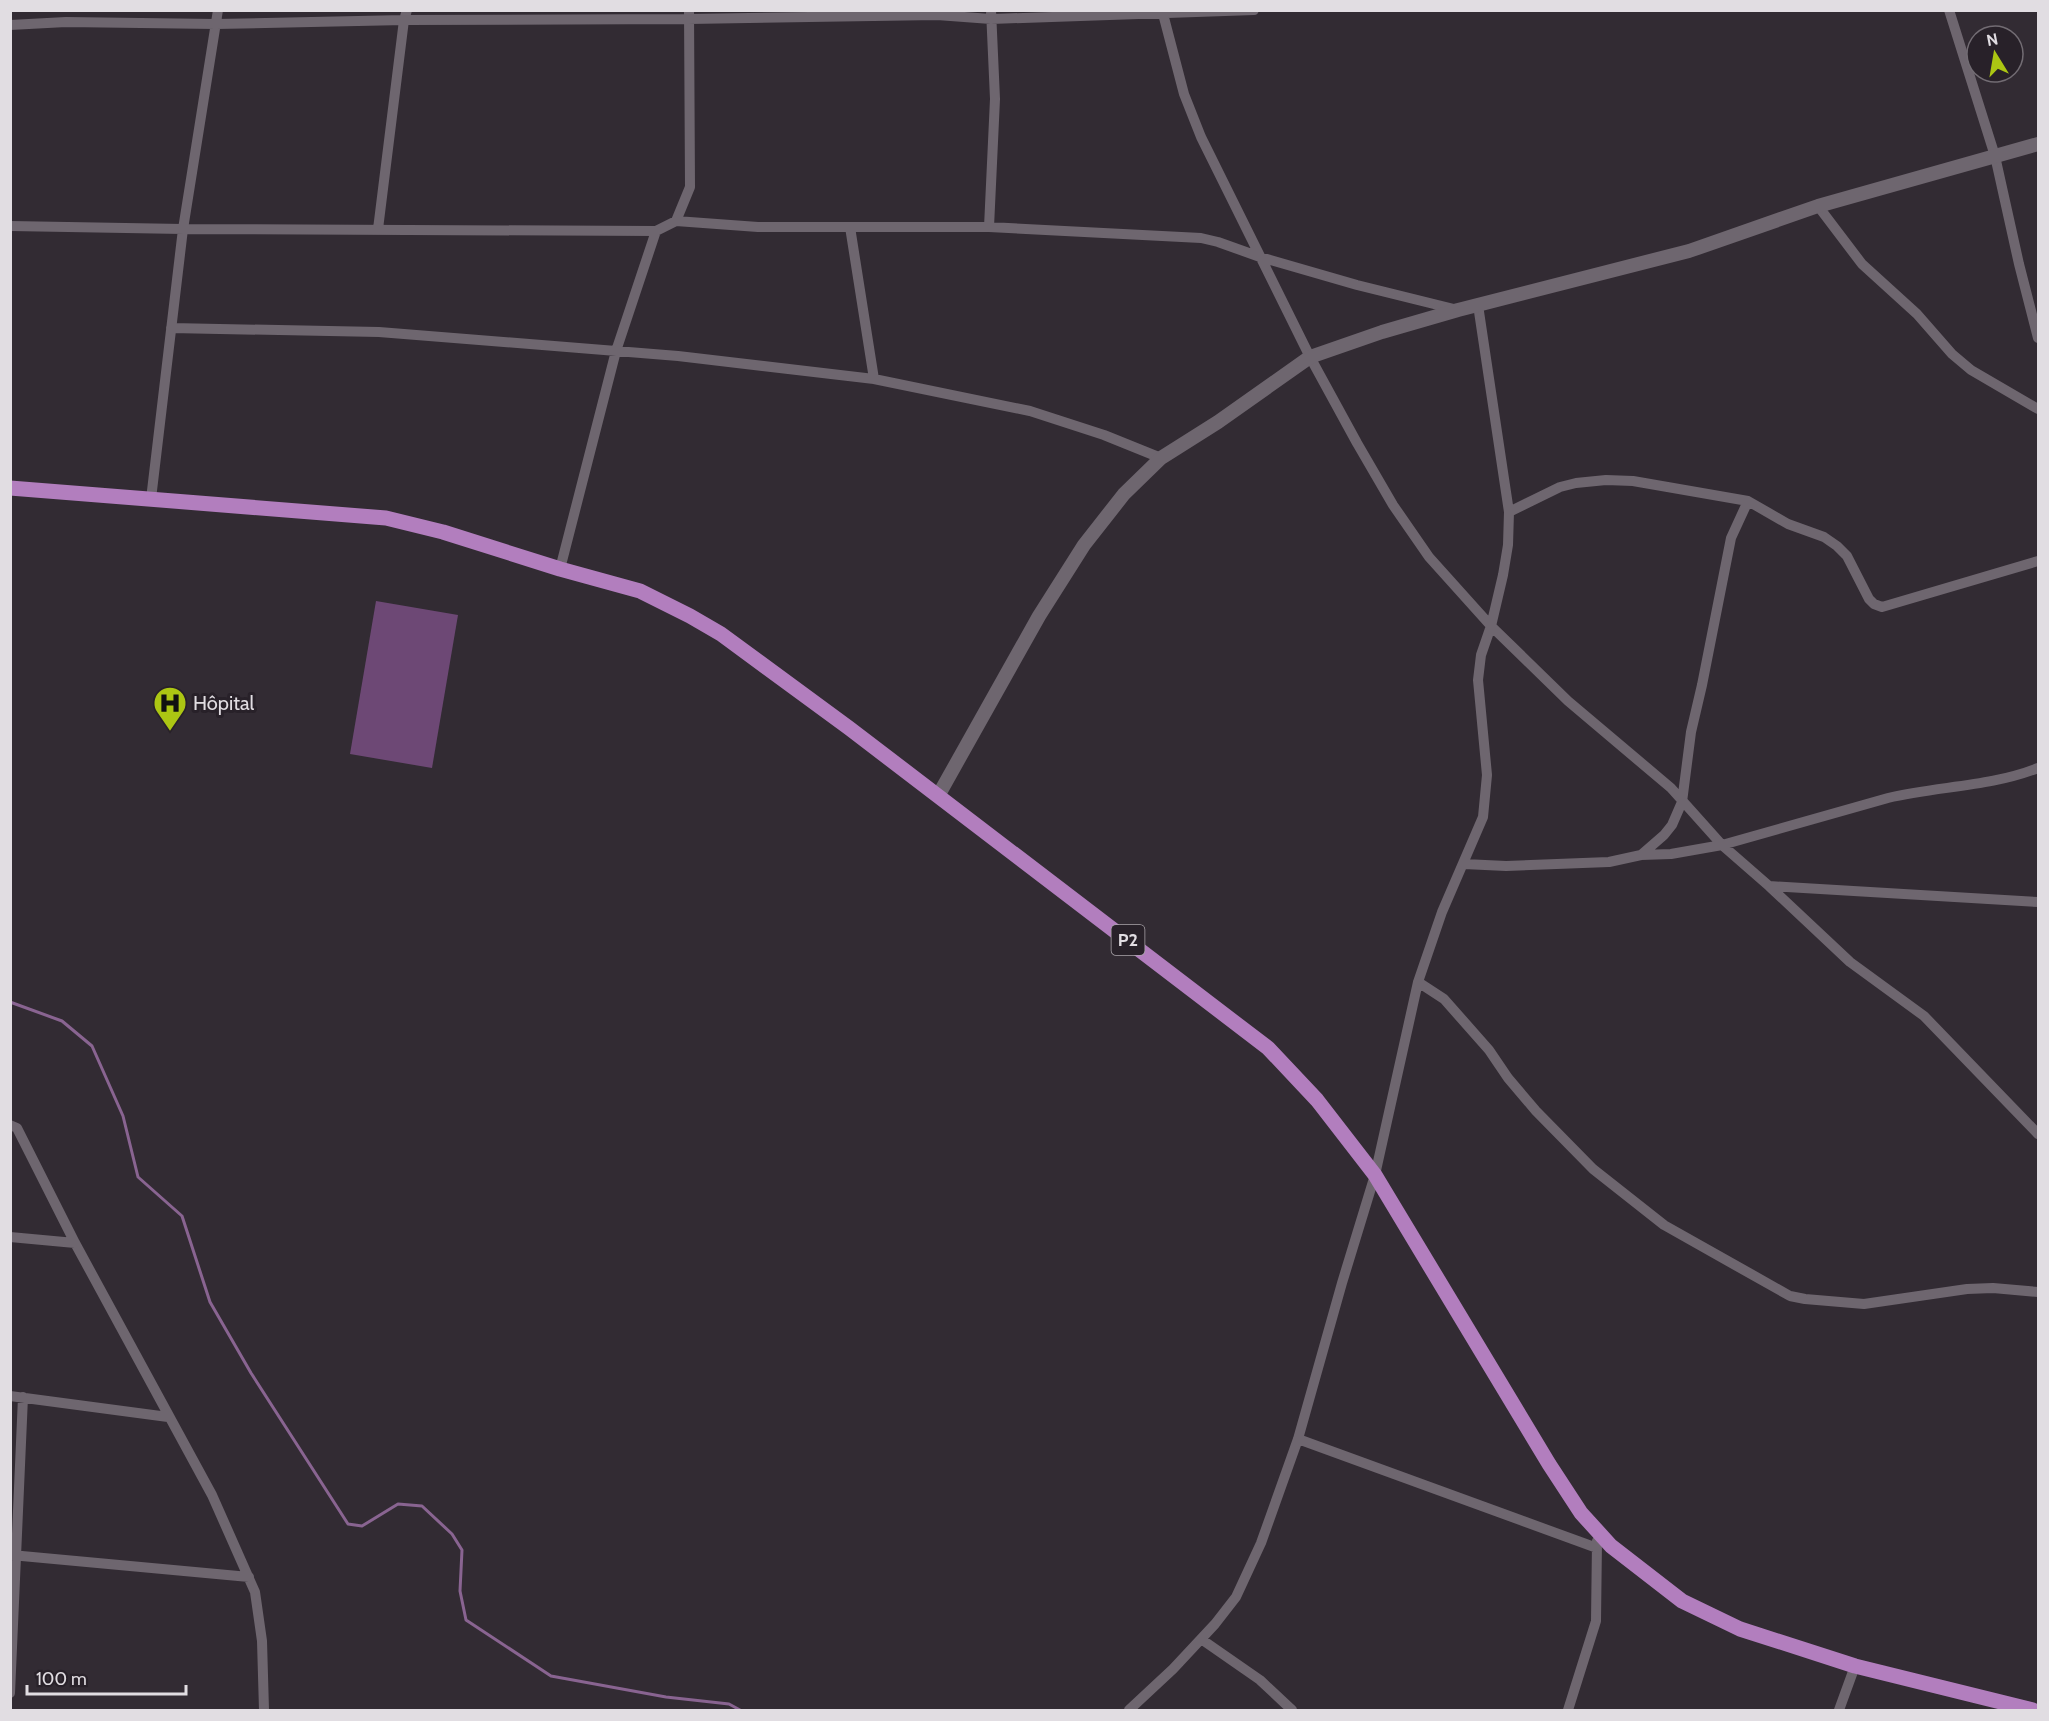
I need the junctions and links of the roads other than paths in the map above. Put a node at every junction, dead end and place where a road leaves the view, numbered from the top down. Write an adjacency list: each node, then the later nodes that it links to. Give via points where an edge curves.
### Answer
1 (218, 10): 9 (street)
2 (1254, 10): 4 (street)
3 (1949, 10): 12 (street)
4 (1162, 12): 8 (street); 21 (street, via 1184,94)
5 (937, 13): 7 (street); 8 (street)
6 (405, 15): 7 (street); 9 (street); 19 (street)
7 (689, 15): 14 (street, via 690,187)
8 (991, 15): 17 (street, via 995,99)
9 (216, 24): 10 (street); 18 (street)
10 (10, 25)
11 (2038, 144): 12 (main road)
12 (1995, 156): 13 (main road); 25 (street)
13 (1818, 206): 22 (main road, via 1689,251); 29 (street, via 1862,264 1917,314 1952,354 1971,370)
14 (676, 221): 16 (street, via 758,227); 20 (street)
15 (10, 226): 18 (street)
16 (850, 227): 17 (street); 28 (street)
17 (989, 227): 21 (street, via 1201,238)
18 (183, 229): 19 (street); 24 (street)
19 (378, 229): 20 (street)
20 (656, 231): 26 (street)
21 (1260, 258): 23 (street); 27 (street)
22 (1478, 305): 23 (main road); 34 (street)
23 (1458, 310): 27 (main road)
24 (171, 328): 26 (street, via 379,332); 32 (street)
25 (2038, 338)
26 (616, 351): 28 (street); 36 (street)
27 (1310, 357): 30 (main road); 37 (street, via 1393,505 1429,556)
28 (874, 379): 30 (street, via 1030,411)
29 (2038, 409)
30 (1161, 458): 39 (main road, via 1124,494 1084,545 1039,616)
31 (10, 488): 32 (main road, P2)
32 (151, 499): 36 (main road, P2, via 386,518)
33 (1748, 501): 34 (street, via 1606,480 1560,488); 35 (street, via 1788,525 1838,546 1869,599 1882,607); 40 (street, via 1731,538 1690,732)
34 (1509, 512): 37 (street, via 1508,545)
35 (2038, 561)
36 (560, 569): 39 (main road, P2, via 640,591 690,616 730,641)
37 (1491, 626): 40 (street); 43 (street, via 1478,680 1487,775 1485,801 1483,817)
38 (2038, 768): 41 (street, via 1981,783 1888,798)
39 (938, 796): 49 (main road, P2, via 1268,1048 1317,1100)
40 (1682, 802): 41 (street); 42 (street, via 1672,825)
41 (1722, 845): 42 (street); 44 (street)
42 (1641, 855): 43 (street, via 1609,862)
43 (1464, 864): 46 (street)
44 (1770, 885): 45 (street); 48 (street, via 1850,962 1924,1016)
45 (2038, 902)
46 (1418, 982): 49 (street); 52 (street, via 1444,999 1536,1111 1593,1169 1664,1225 1790,1296 1864,1304 1968,1289)
47 (10, 1125): 51 (street, via 17,1128)
48 (2038, 1134)
49 (1375, 1175): 56 (street); 57 (main road, P2, via 1549,1464)
50 (10, 1237): 51 (street)
51 (75, 1243): 55 (street)
52 (2038, 1292)
53 (10, 1396): 54 (street)
54 (23, 1397): 55 (street); 59 (street)
55 (168, 1417): 60 (street, via 212,1495)
56 (1298, 1439): 58 (street); 61 (street, via 1250,1572 1236,1598)
57 (1596, 1530): 58 (street); 62 (main road, P2, via 1620,1553 1700,1611 1740,1629)
58 (1597, 1548): 67 (street, via 1596,1621)
59 (14, 1555): 60 (street); 63 (street)
60 (249, 1577): 64 (street, via 259,1607)
61 (1201, 1639): 65 (street); 66 (street, via 1260,1680)
62 (1855, 1666): 68 (street); 69 (main road, P2)
63 (10, 1693)
64 (264, 1710)
65 (1129, 1710)
66 (1292, 1710)
67 (1568, 1710)
68 (1839, 1710)
69 (2033, 1710)

